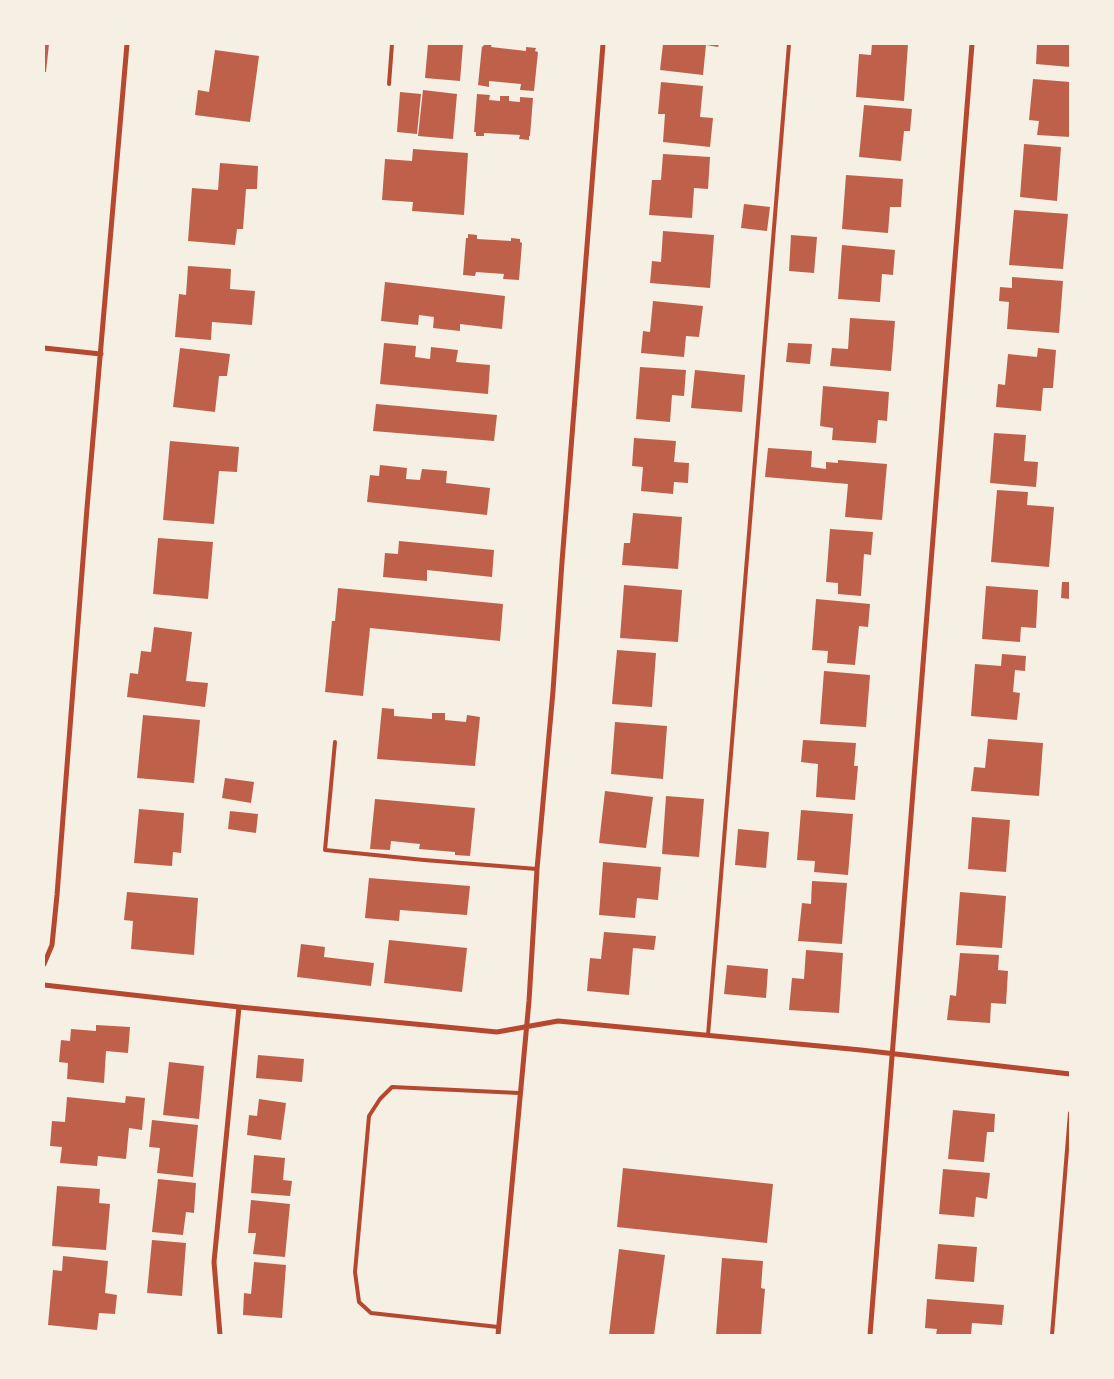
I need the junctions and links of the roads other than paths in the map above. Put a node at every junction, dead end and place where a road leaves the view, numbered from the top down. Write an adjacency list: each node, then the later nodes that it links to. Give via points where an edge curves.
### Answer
1 (127, 44): 8 (street)
2 (392, 44): 6 (lane)
3 (603, 44): 10 (street)
4 (789, 44): 15 (lane)
5 (972, 44): 16 (street)
6 (389, 84)
7 (44, 348): 8 (street)
8 (101, 354): 11 (street, via 57,895 52,945)
9 (335, 742): 10 (lane, via 325,850)
10 (537, 869): 14 (street)
11 (44, 964)
12 (44, 985): 13 (street)
13 (239, 1007): 14 (street, via 497,1032); 21 (street, via 214,1262)
14 (526, 1028): 15 (street, via 558,1021); 18 (street)
15 (708, 1035): 16 (street)
16 (892, 1054): 17 (street); 23 (street)
17 (1070, 1074)
18 (519, 1093): 20 (street); 20 (lane, via 392,1087 380,1099 369,1116 354,1272 359,1302 371,1313)
19 (1070, 1113): 24 (lane)
20 (498, 1327): 22 (street)
21 (220, 1335)
22 (498, 1335)
23 (870, 1335)
24 (1052, 1335)

